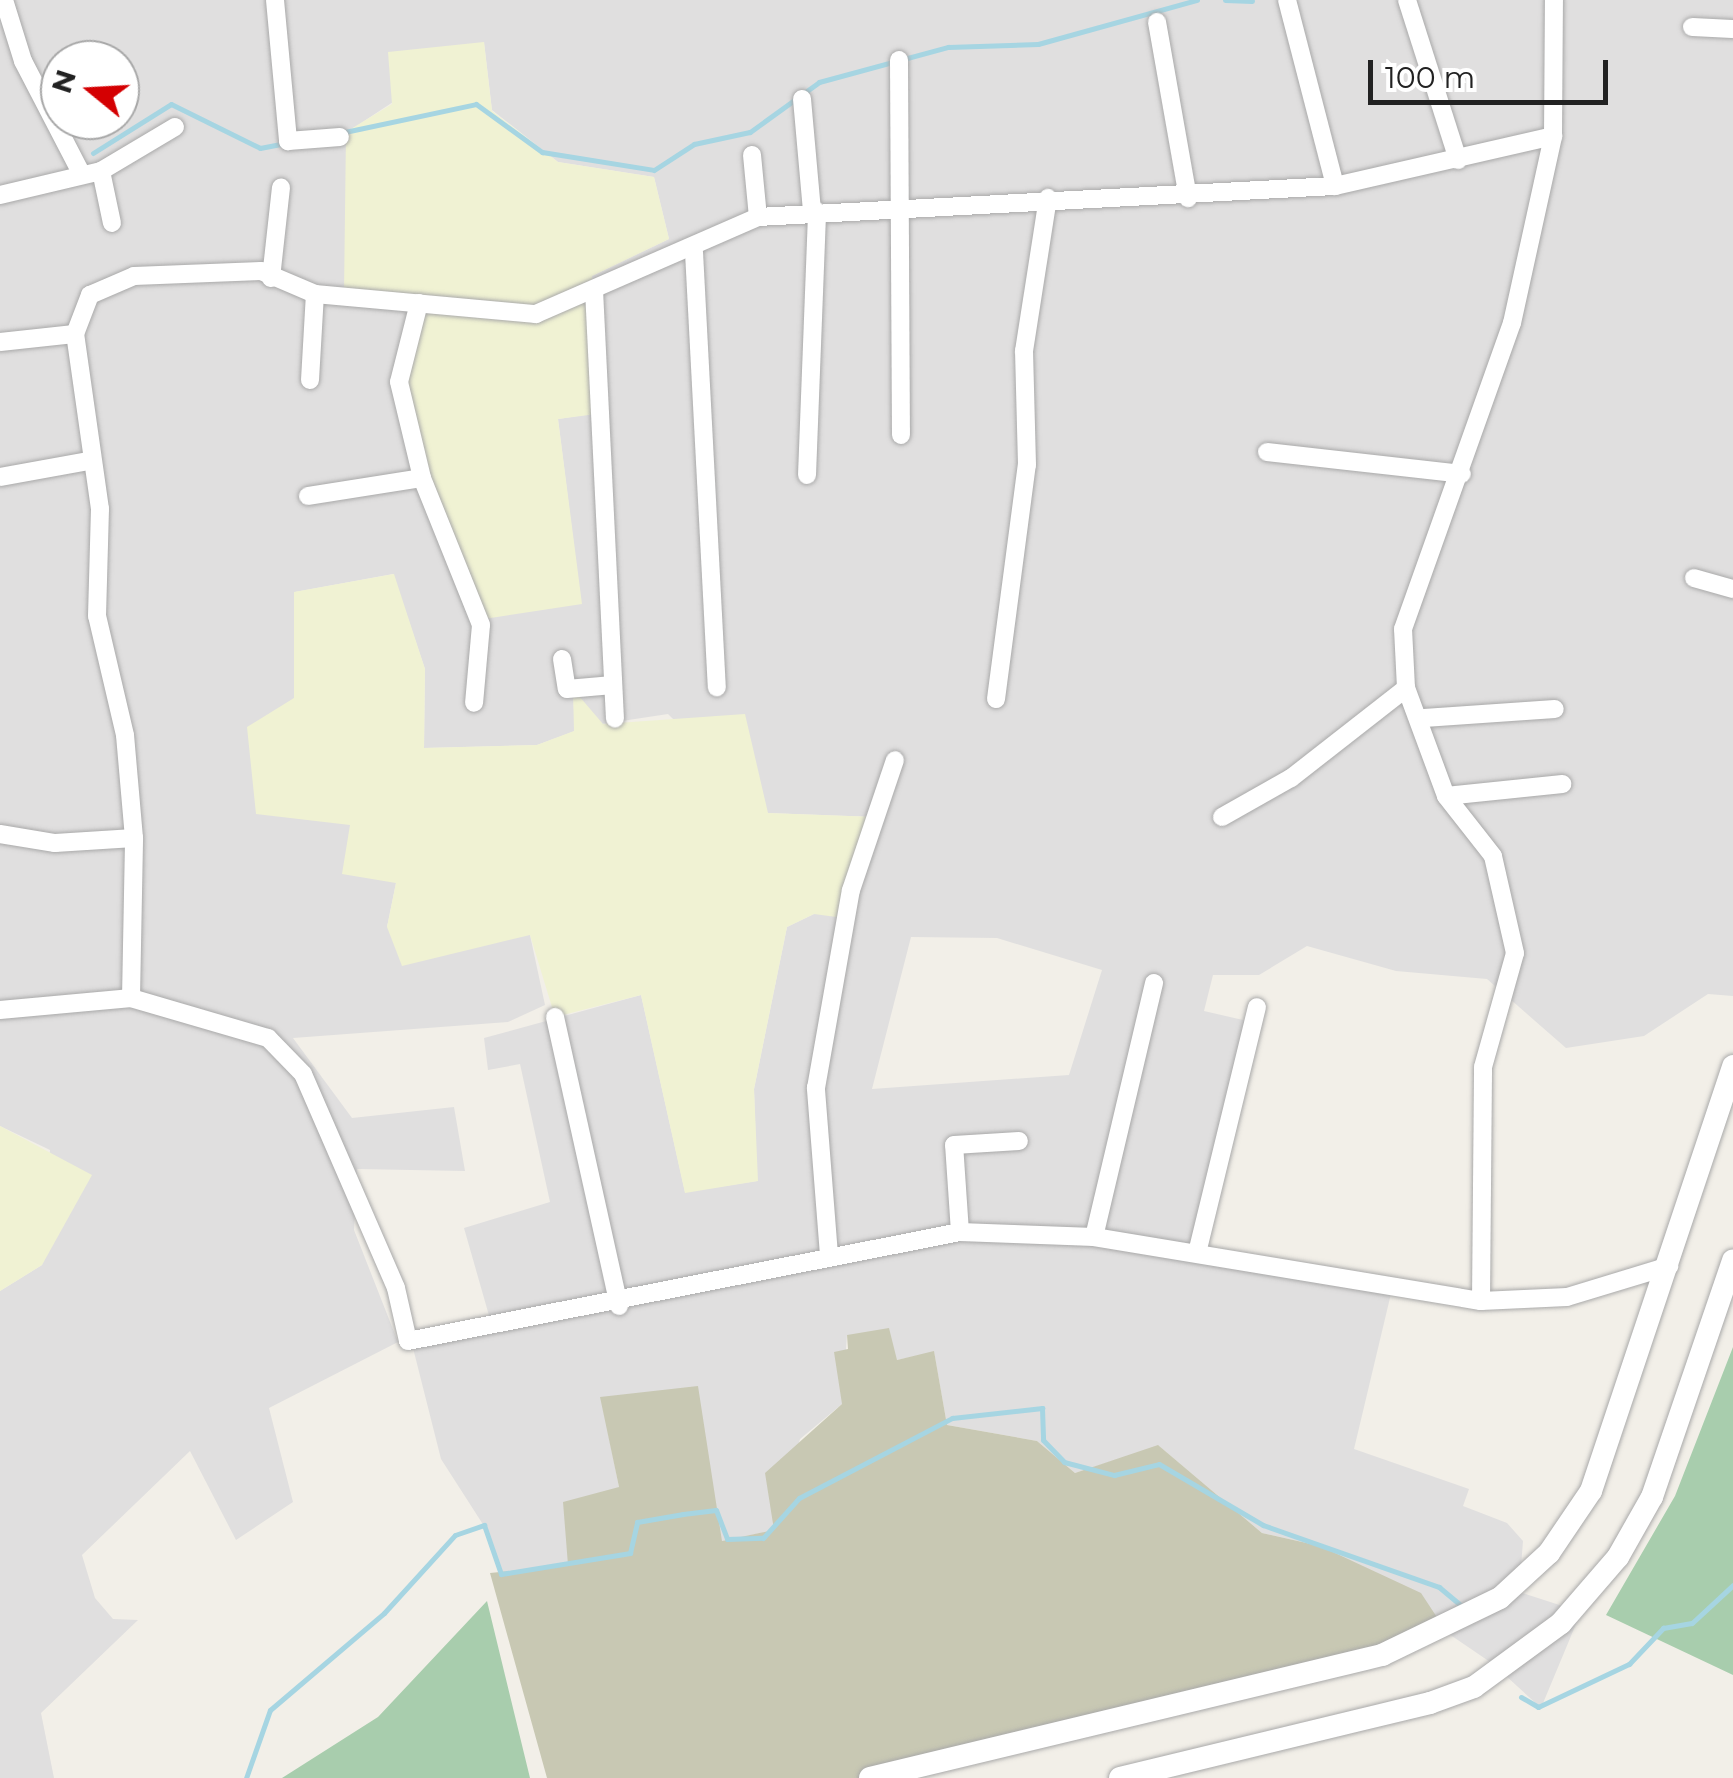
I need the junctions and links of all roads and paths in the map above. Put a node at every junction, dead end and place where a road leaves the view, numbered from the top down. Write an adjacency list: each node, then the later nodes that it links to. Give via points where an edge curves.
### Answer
1 (4, 0): 16 (street, via 23,61)
2 (275, 0): 13 (street, via 288,141)
3 (1287, 0): 17 (street)
4 (1408, 0): 15 (street)
5 (1554, 0): 12 (street)
6 (1157, 22): 21 (street)
7 (1692, 27): 8 (street)
8 (1733, 29)
9 (899, 60): 22 (street)
10 (802, 99): 23 (street)
11 (175, 127): 16 (street)
12 (1552, 136): 15 (street); 37 (street, via 1512,323)
13 (340, 137)
14 (752, 156): 24 (street)
15 (1458, 160): 17 (street)
16 (92, 173): 19 (street); 25 (street)
17 (1334, 186): 21 (street)
18 (281, 188): 27 (street)
19 (0, 195)
20 (1048, 198): 21 (street); 22 (street); 48 (street, via 1024,351 1027,465)
21 (1188, 198)
22 (904, 202): 23 (street); 34 (street)
23 (815, 212): 24 (street); 38 (street)
24 (758, 217): 26 (street)
25 (112, 223)
26 (694, 252): 28 (street); 46 (street)
27 (271, 278): 29 (street); 31 (street, via 260,270 134,276 90,295)
28 (594, 290): 30 (street, via 536,314); 45 (street)
29 (315, 294): 30 (street); 33 (street)
30 (418, 303): 40 (street, via 398,377)
31 (75, 334): 32 (street); 36 (street)
32 (0, 342)
33 (310, 380)
34 (901, 435)
35 (1268, 452): 37 (street)
36 (89, 461): 39 (street); 58 (street, via 100,509 97,616 124,735)
37 (1462, 474): 47 (street, via 1403,629)
38 (807, 475)
39 (0, 477)
40 (422, 478): 41 (street); 49 (street, via 480,625)
41 (308, 496)
42 (1694, 578): 43 (street)
43 (1733, 589)
44 (562, 659): 45 (street, via 567,688)
45 (613, 685): 51 (street)
46 (716, 687)
47 (1406, 688): 52 (street); 56 (street, via 1291,778)
48 (996, 699)
49 (474, 703)
50 (1555, 709): 52 (street)
51 (615, 718)
52 (1424, 718): 55 (street)
53 (895, 760): 69 (street, via 852,890 816,1088)
54 (1562, 784): 55 (street)
55 (1446, 796): 72 (street, via 1493,856 1515,953 1483,1068)
56 (1222, 816)
57 (0, 834): 58 (street, via 56,843)
58 (134, 838): 60 (street)
59 (1154, 983): 67 (street)
60 (131, 998): 62 (street); 73 (street, via 268,1038 302,1074 396,1288 408,1342)
61 (1257, 1006): 68 (street)
62 (0, 1010)
63 (555, 1017): 73 (street)
64 (1733, 1066): 71 (street)
65 (1019, 1142): 66 (street, via 954,1146)
66 (960, 1232): 67 (street); 69 (street)
67 (1094, 1236): 68 (street)
68 (1197, 1253): 72 (street)
69 (829, 1255): 73 (street)
70 (1733, 1260): 75 (street, via 1652,1497 1618,1557 1547,1634 1474,1687 1430,1703)
71 (1669, 1266): 72 (street, via 1568,1297); 74 (street, via 1591,1491 1549,1553 1500,1598 1382,1655)
72 (1481, 1301)
73 (619, 1306)
74 (870, 1778)
75 (1120, 1778)

